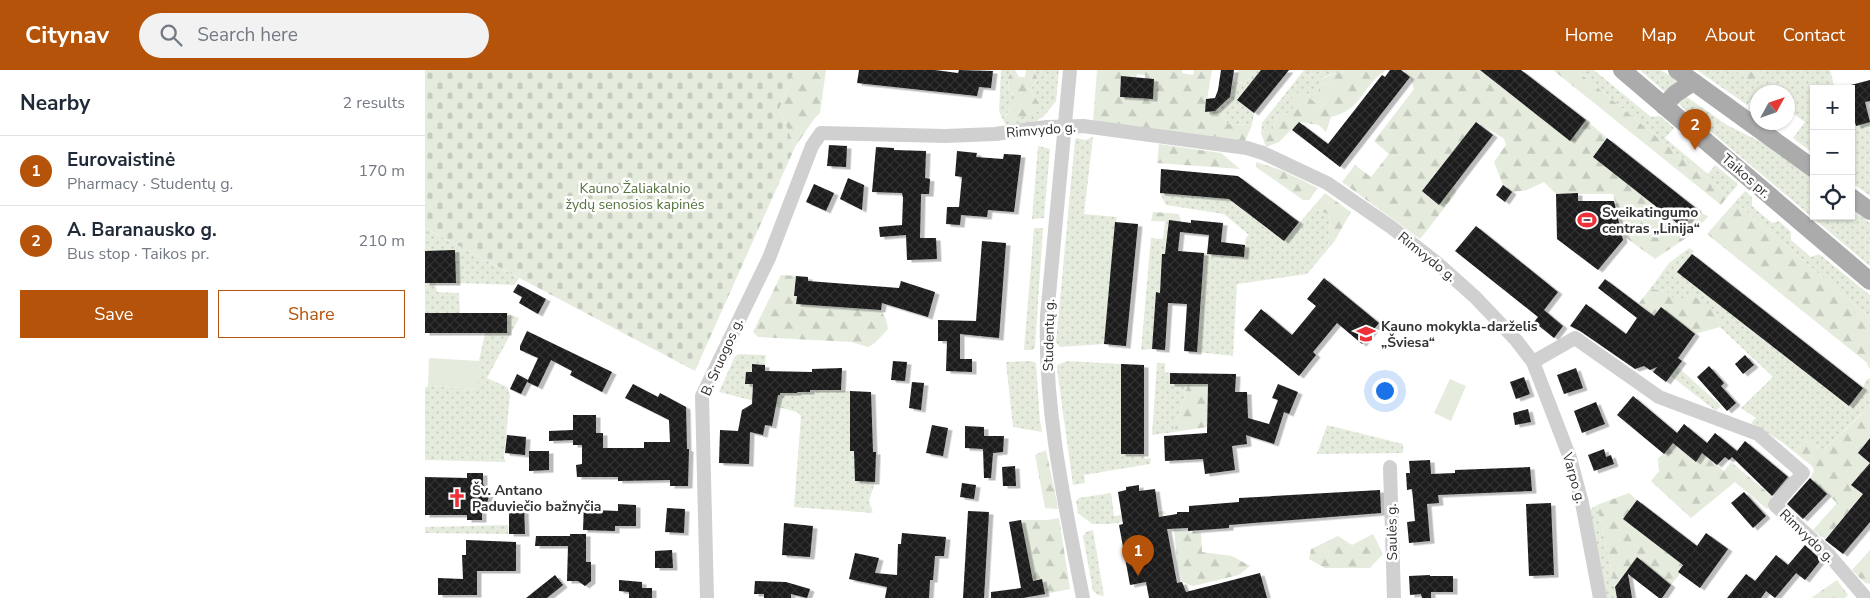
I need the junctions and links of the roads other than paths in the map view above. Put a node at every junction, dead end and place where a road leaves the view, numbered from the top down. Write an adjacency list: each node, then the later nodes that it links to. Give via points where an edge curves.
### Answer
1 (1070, 70): 6 (street, Studentų g.)
2 (1622, 70): 5 (main road, Taikos pr.)
3 (1677, 70): 4 (main road)
4 (1693, 82): 5 (main road); 8 (main road)
5 (1664, 106): 11 (main road, Taikos pr.)
6 (1065, 126): 7 (street, Rimvydo g., via 975,135); 12 (street, Rimvydo g., via 1247,148 1327,183 1437,263 1475,297); 15 (street, Studentų g., via 1046,355 1055,443)
7 (821, 133): 14 (street, B. Sruogos g., via 812,146 769,258 702,396)
8 (1810, 166)
9 (1855, 200): 10 (main road)
10 (1870, 211)
11 (1870, 281)
12 (1533, 362): 17 (street, Varpo g., via 1570,458 1582,503); 18 (street, Rimvydo g., via 1575,338 1659,397 1758,434 1803,473 1775,505 1829,555)
13 (1390, 467): 16 (street, Saulės g.)
14 (707, 598)
15 (1083, 598)
16 (1394, 598)
17 (1599, 598)
18 (1866, 598)

